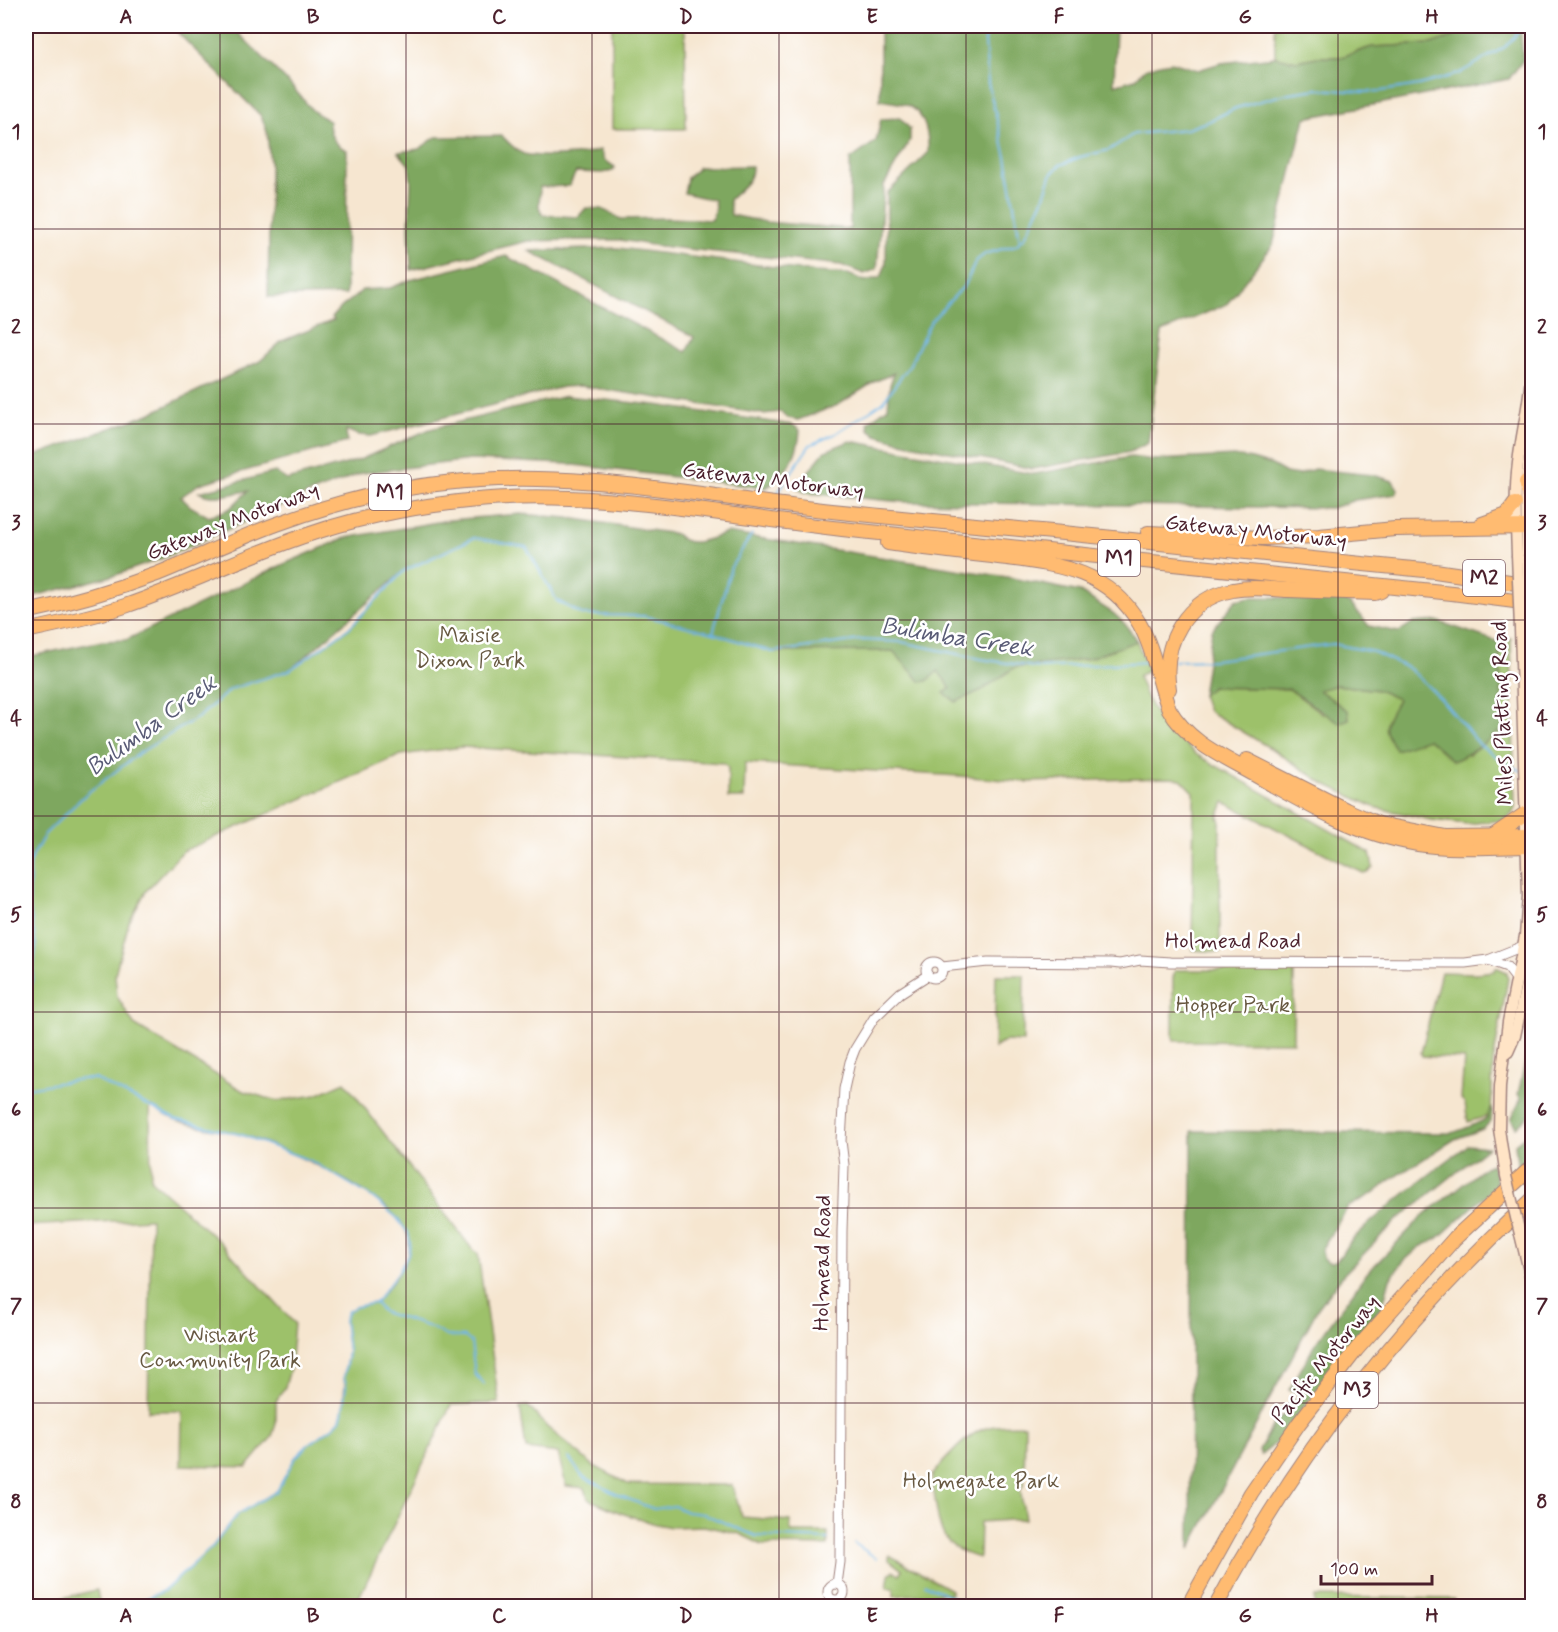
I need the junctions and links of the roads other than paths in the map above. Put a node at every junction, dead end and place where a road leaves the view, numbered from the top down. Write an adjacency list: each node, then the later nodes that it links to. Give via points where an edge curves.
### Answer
1 (1533, 363): 4 (main road, Miles Platting Road)
2 (1533, 431): 3 (main road, Miles Platting Road)
3 (1526, 482): 5 (highway); 6 (main road, Miles Platting Road)
4 (1515, 504): 6 (main road, Miles Platting Road); 7 (highway, via 1507,515)
5 (1533, 506)
6 (1525, 527): 7 (highway); 16 (main road, Miles Platting Road, bridge)
7 (1472, 528): 9 (highway, via 1262,537 1148,533)
8 (843, 529): 13 (highway, Gateway Motorway / M1); 17 (highway, Gateway Motorway / M1, via 602,500 528,497 452,502 328,528 123,607); 18 (highway, via 866,540 1073,569 1103,583 1121,599 1139,623)
9 (1136, 540): 10 (highway, Gateway Motorway / M1); 15 (highway, Gateway Motorway / M1, via 835,511 609,482 489,479 410,488 324,508 117,588)
10 (1435, 571): 11 (highway, M1); 12 (highway, Gateway Motorway / M2)
11 (1533, 575)
12 (1533, 585)
13 (1394, 586): 14 (highway, Gateway Motorway / M1); 18 (highway, via 1375,593 1245,588 1226,592 1190,612 1171,644)
14 (1533, 603)
15 (26, 612)
16 (1525, 629): 19 (main road, Miles Platting Road); 20 (main road, Miles Platting Road)
17 (26, 631)
18 (1162, 673): 21 (highway, via 1176,708 1194,731 1346,810 1379,824 1446,837); 22 (highway, via 1169,709 1190,736 1347,824 1424,845 1462,847)
19 (1533, 682)
20 (1525, 814): 21 (highway); 22 (main road, Miles Platting Road)
21 (1491, 837): 22 (highway)
22 (1529, 841): 23 (main road, Miles Platting Road)
23 (1523, 946): 25 (street, Holmead Road); 26 (main road, Miles Platting Road)
24 (1533, 957): 27 (main road, Miles Platting Road, via 1515,1036)
25 (1488, 960): 26 (street, via 1507,967); 31 (street, Holmead Road, via 988,962 942,967 941,974 932,978 928,975 900,993 874,1018 855,1049 845,1083 841,1141 844,1166 837,1584 845,1593)
26 (1517, 980): 27 (main road, Miles Platting Road)
27 (1505, 1061): 30 (main road, Miles Platting Road, bridge, via 1500,1086 1502,1154)
28 (1533, 1167): 32 (highway, Pacific Motorway / M3, via 1455,1238 1356,1350 1251,1493)
29 (1533, 1200): 33 (highway, Pacific Motorway / M3, via 1442,1290 1353,1393 1268,1516)
30 (1533, 1283)
31 (838, 1604)
32 (1188, 1606)
33 (1216, 1606)

